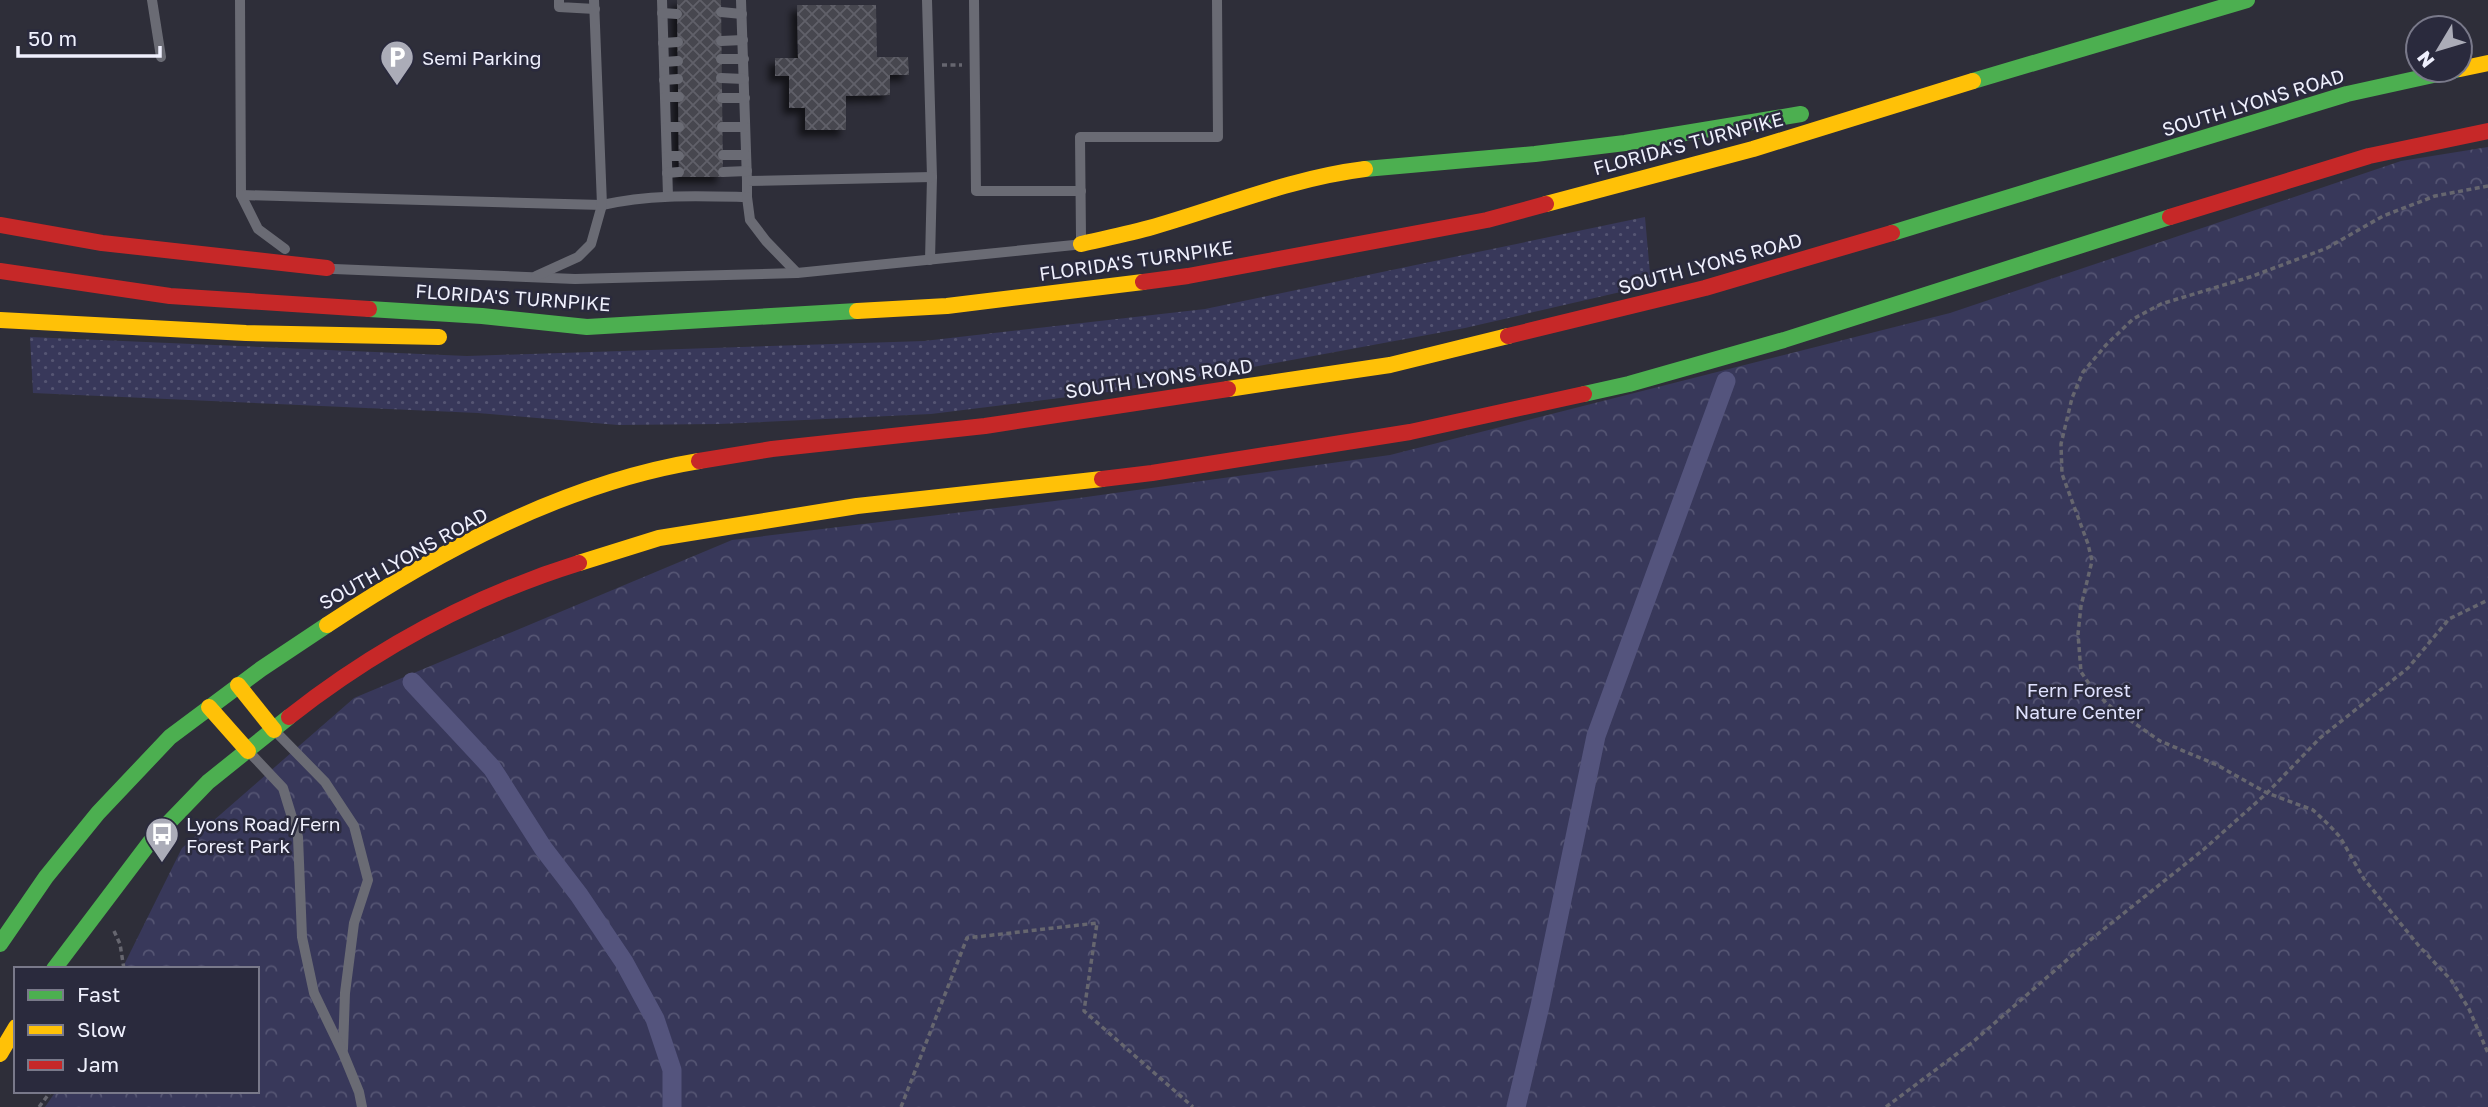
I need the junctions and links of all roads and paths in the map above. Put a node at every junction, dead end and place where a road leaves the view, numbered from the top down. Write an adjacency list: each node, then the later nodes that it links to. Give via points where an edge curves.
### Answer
1 (152, 0): 19 (lane)
2 (240, 0): 50 (lane)
3 (662, 0): 12 (lane)
4 (741, 0): 13 (lane)
5 (927, 0): 47 (lane)
6 (974, 0): 49 (lane, via 976,191)
7 (1217, 0): 49 (lane, via 1218,137 1080,137)
8 (2247, 0): 33 (main road, FLORIDA'S TURNPIKE)
9 (559, 3): 10 (lane)
10 (595, 4): 53 (lane)
11 (721, 12): 13 (lane)
12 (662, 13): 14 (lane); 18 (lane)
13 (742, 13): 15 (lane)
14 (677, 14)
15 (743, 40): 16 (lane); 21 (lane)
16 (721, 41)
17 (678, 42): 18 (lane)
18 (663, 43): 23 (lane)
19 (161, 57)
20 (722, 59): 21 (lane)
21 (744, 59): 26 (lane)
22 (678, 61): 23 (lane)
23 (664, 62): 27 (lane)
24 (722, 78): 26 (lane)
25 (678, 79): 27 (lane)
26 (744, 79): 32 (lane)
27 (664, 80): 29 (lane)
28 (2404, 82): 66 (main road, SOUTH LYONS ROAD, via 2347,94 1705,288 1390,365 985,426 772,449 674,465 573,494 462,545 353,608)
29 (665, 97): 30 (lane); 34 (lane)
30 (678, 97)
31 (722, 98): 32 (lane)
32 (745, 98): 37 (lane)
33 (1875, 111): 55 (main road, via 1827,110 1535,155 1341,172); 62 (main road, FLORIDA'S TURNPIKE, via 1753,149 1487,220 1188,276 947,306)
34 (666, 127): 35 (lane); 41 (lane)
35 (679, 127)
36 (722, 127): 37 (lane)
37 (745, 127): 40 (lane)
38 (2488, 131): 68 (main road, via 2369,156 1784,340 1616,387 1409,432 1166,471 857,506 659,538 471,604 401,639)
39 (723, 155): 40 (lane)
40 (746, 155): 46 (lane)
41 (667, 156): 42 (lane); 45 (lane)
42 (679, 156)
43 (679, 172): 45 (lane)
44 (723, 172): 46 (lane)
45 (667, 173): 51 (lane)
46 (747, 176): 47 (lane); 52 (lane)
47 (932, 177): 56 (lane)
48 (2488, 186): 70 (path, via 2435,196 2383,216 2327,248 2161,304 2133,319 2106,345 2083,372 2072,397 2061,444 2062,474 2092,561 2078,634 2081,672 2107,704 2160,740)
49 (1081, 191): 55 (lane)
50 (242, 195): 53 (lane); 57 (lane, via 258,229 278,246)
51 (668, 195): 52 (lane); 53 (lane)
52 (747, 197): 59 (lane, via 750,220)
53 (602, 205): 60 (lane, via 591,244 569,262)
54 (0, 225): 57 (main road, via 102,243)
55 (1081, 244): 56 (lane)
56 (930, 260): 59 (lane)
57 (327, 268): 60 (lane)
58 (0, 271): 62 (main road, FLORIDA'S TURNPIKE, via 170,296)
59 (797, 273): 60 (lane)
60 (532, 278)
61 (0, 320): 64 (main road, via 246,333)
62 (587, 327): 63 (main road)
63 (512, 335)
64 (460, 337)
65 (2488, 600): 70 (path, via 2449,619 2408,668 2320,738)
66 (238, 685): 67 (main road, SOUTH LYONS ROAD); 68 (main road)
67 (209, 707): 69 (main road); 71 (main road, SOUTH LYONS ROAD, via 170,737)
68 (274, 730): 69 (main road); 78 (lane, via 325,782 354,826 368,880 354,923)
69 (248, 751): 72 (main road, via 208,782 150,842); 78 (lane, via 283,788 298,837 302,937 314,993)
70 (2266, 793): 79 (path, via 2313,810 2340,837 2364,879 2451,980); 84 (path, via 1974,1041)
71 (69, 849): 73 (main road); 74 (main road, SOUTH LYONS ROAD)
72 (102, 904): 75 (main road); 76 (path, via 120,944)
73 (0, 923)
74 (0, 944)
75 (55, 967)
76 (124, 967)
77 (14, 1030): 80 (main road)
78 (343, 1053): 81 (lane)
79 (2488, 1053)
80 (0, 1054)
81 (362, 1107)
82 (901, 1107): 83 (path, via 967,938 1097,923 1084,1011)
83 (1193, 1107)
84 (1886, 1107)

